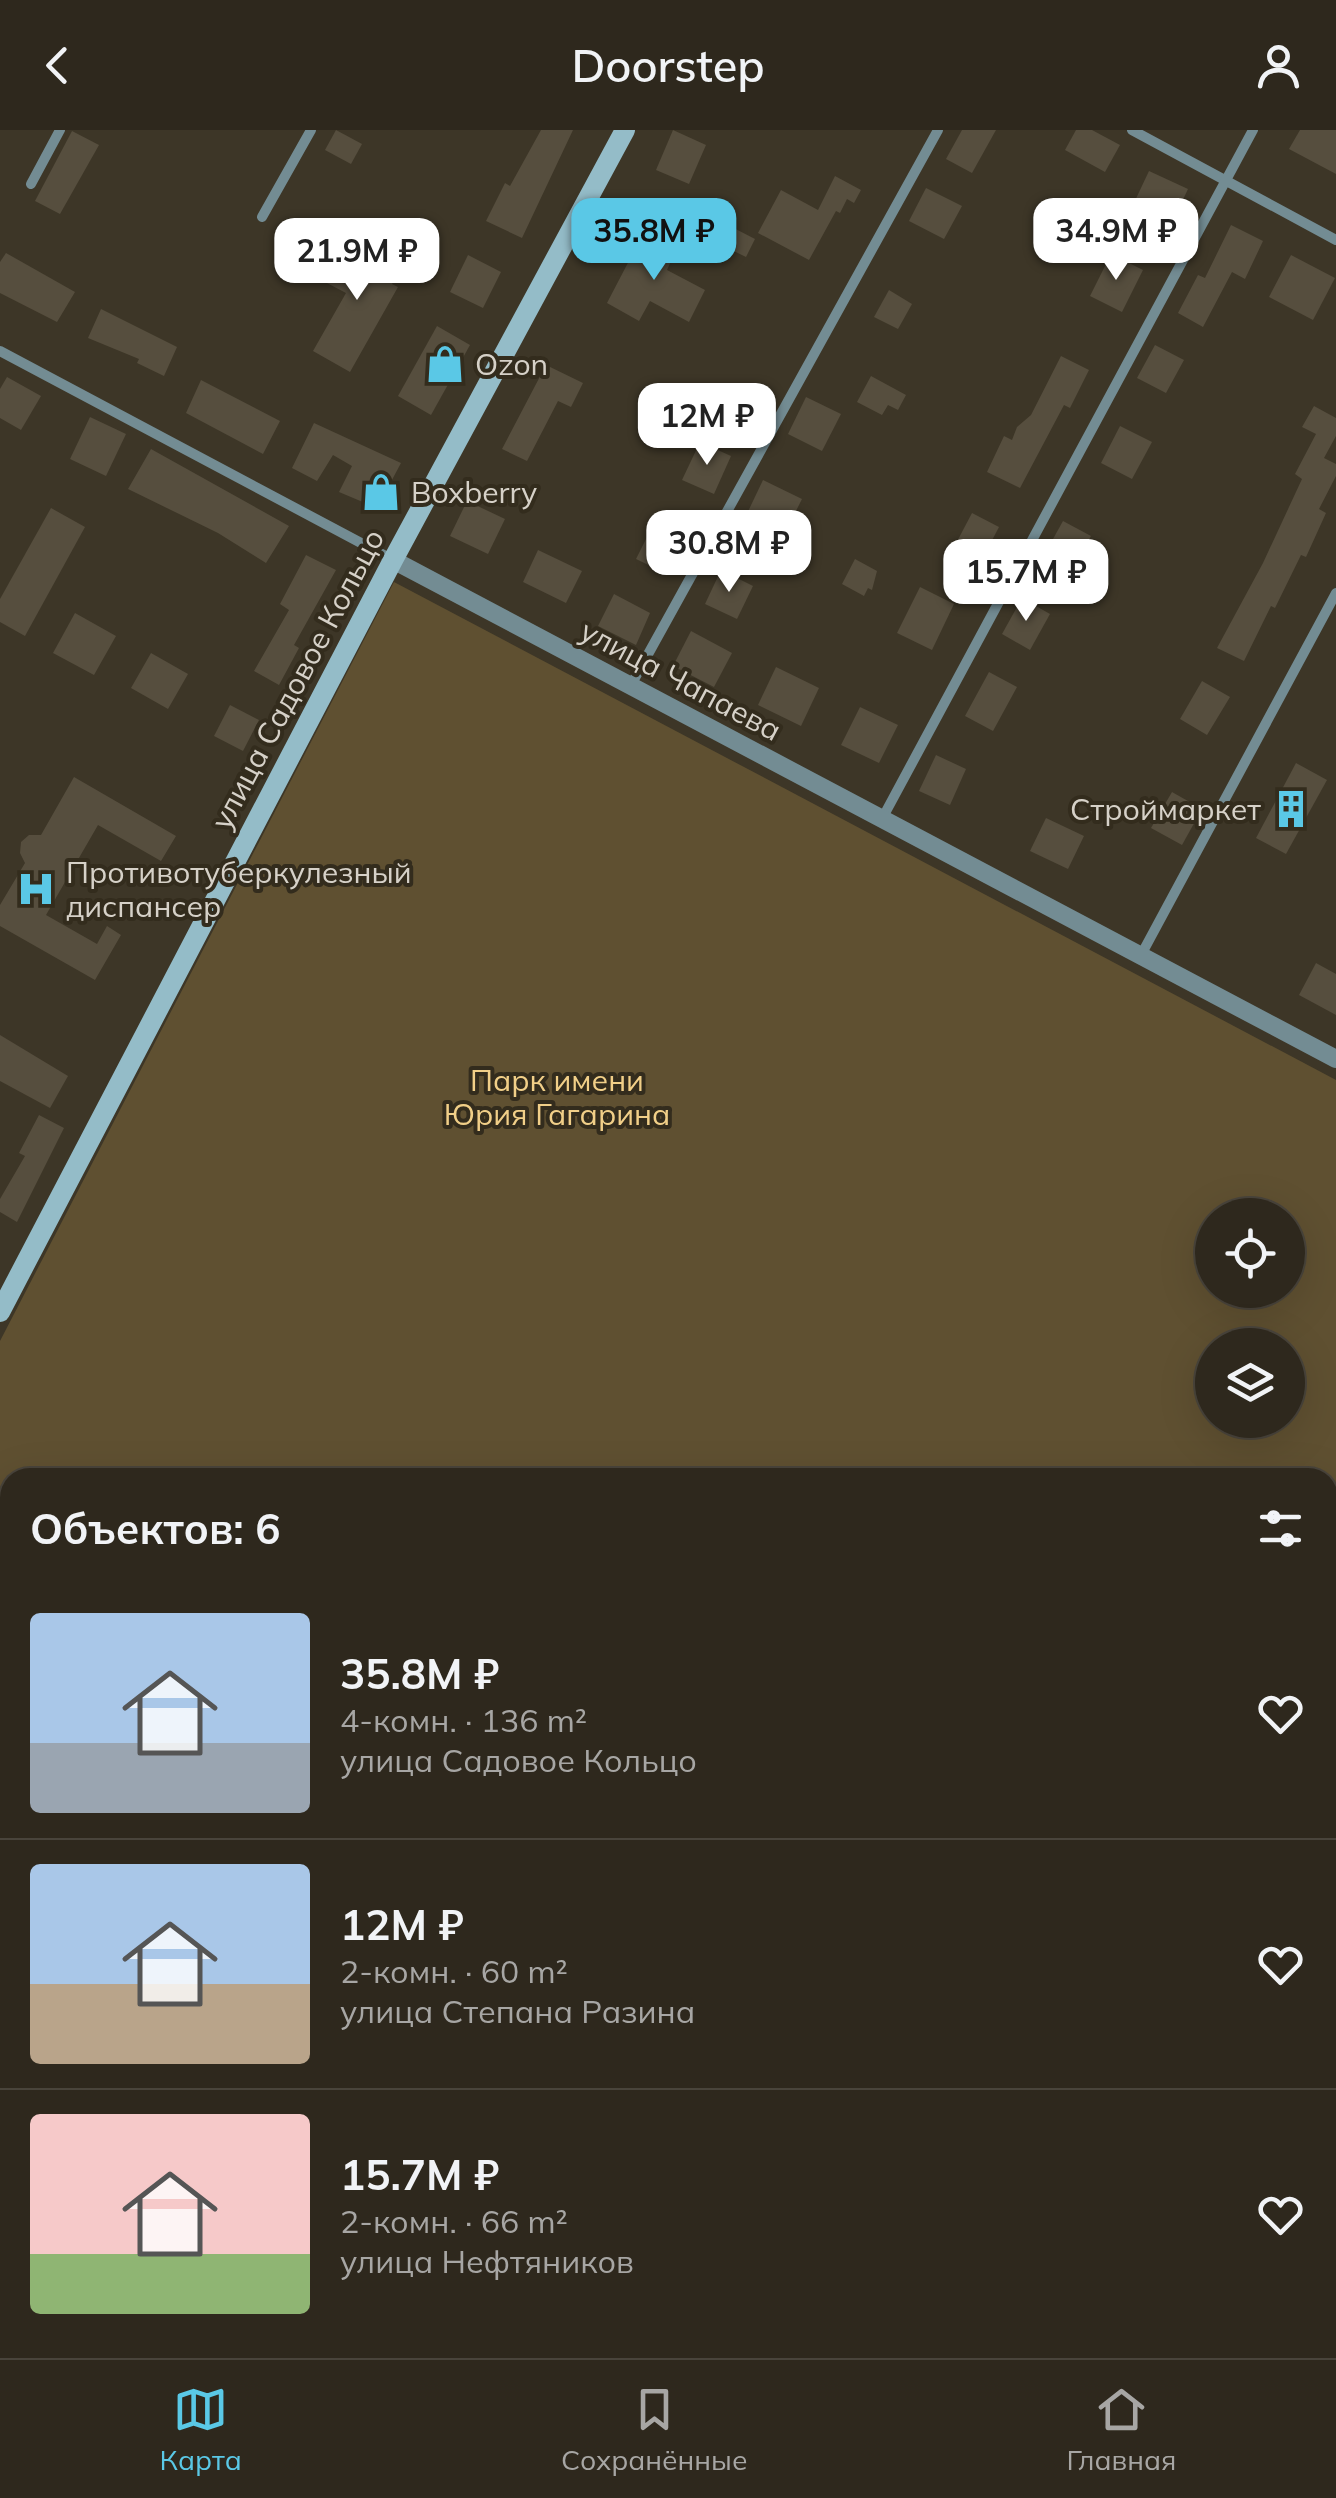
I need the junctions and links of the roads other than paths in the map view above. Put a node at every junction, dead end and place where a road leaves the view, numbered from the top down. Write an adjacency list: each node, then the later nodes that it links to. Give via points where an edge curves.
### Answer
1 (60, 130): 8 (street)
2 (311, 130): 9 (street)
3 (625, 130): 12 (main road, улица Садовое Кольцо)
4 (938, 130): 14 (street)
5 (1132, 130): 7 (street)
6 (1253, 130): 7 (street)
7 (1224, 181): 10 (street); 15 (street)
8 (31, 184)
9 (262, 217)
10 (1336, 240)
11 (0, 351): 12 (street, улица Чапаева)
12 (393, 560): 14 (street, улица Чапаева); 18 (main road, улица Садовое Кольцо)
13 (1336, 594): 16 (street)
14 (631, 685): 15 (street, улица Чапаева)
15 (883, 818): 16 (street, улица Чапаева)
16 (1140, 958): 17 (street, улица Чапаева)
17 (1336, 1060)
18 (0, 1312)

